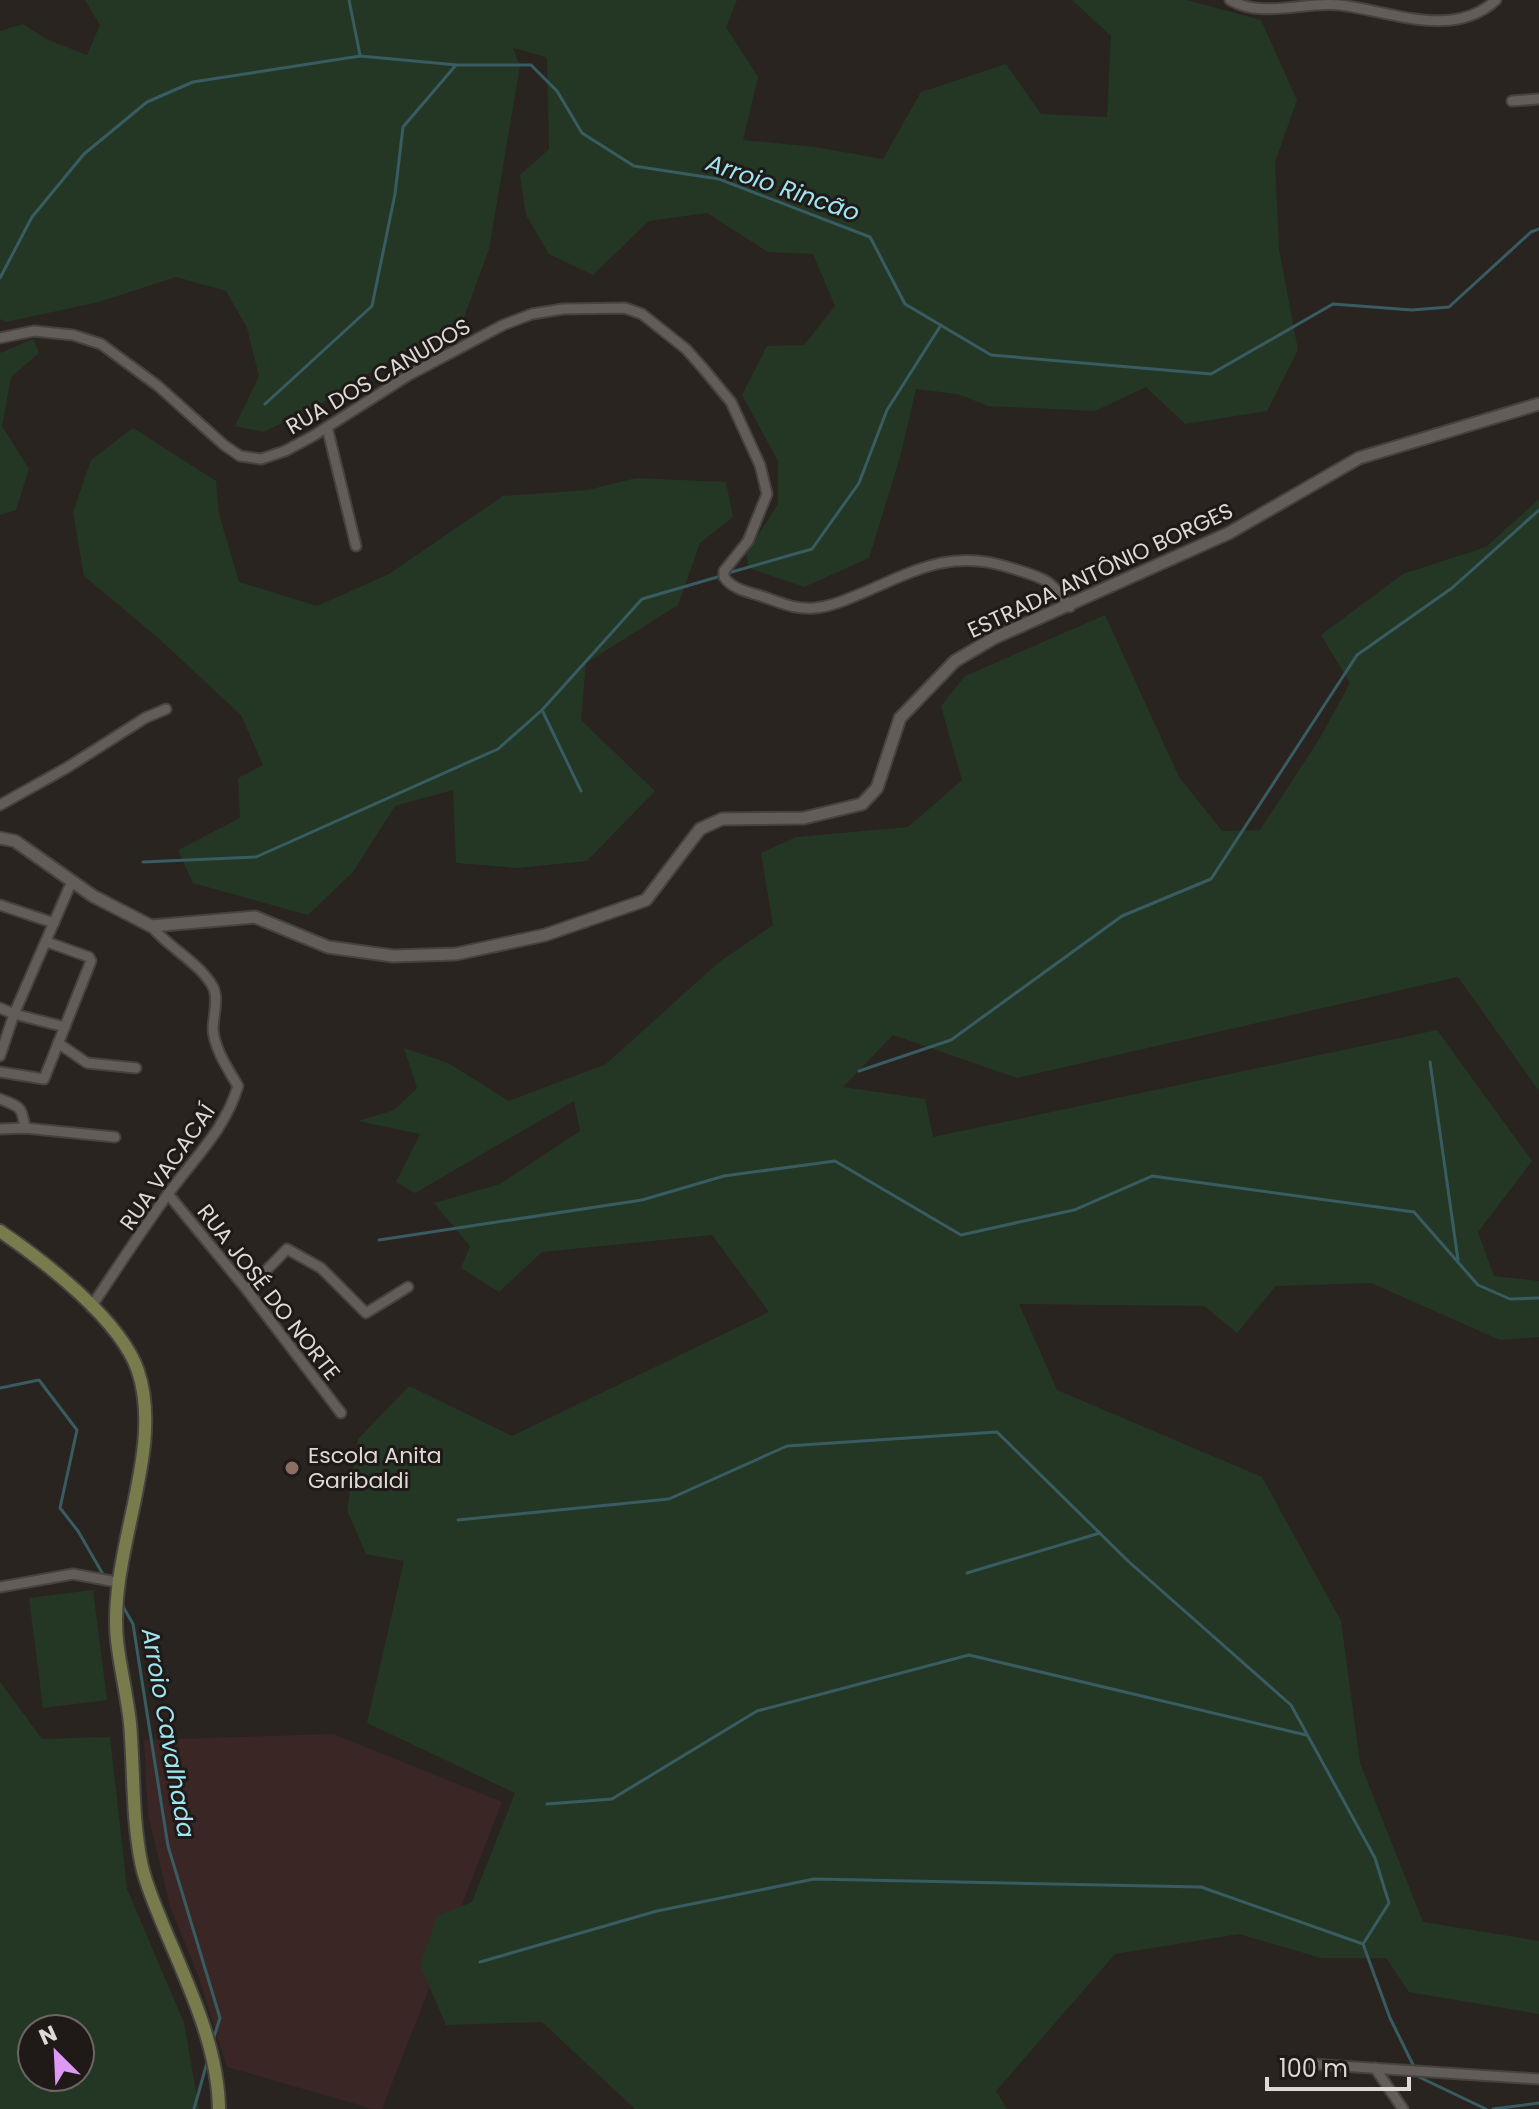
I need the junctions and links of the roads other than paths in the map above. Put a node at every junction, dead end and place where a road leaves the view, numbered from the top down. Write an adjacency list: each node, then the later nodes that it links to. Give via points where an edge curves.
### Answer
1 (1230, 0): 2 (street, via 1264,10 1340,5 1400,18 1441,20 1477,14)
2 (1496, 0)
3 (1539, 99): 4 (street)
4 (1512, 101)
5 (0, 338): 7 (street, RUA DOS CANUDOS, via 34,331 101,344 240,456 261,459)
6 (1539, 404): 9 (street, ESTRADA ANTÔNIO BORGES, via 1359,458 1229,533)
7 (327, 427): 8 (street); 9 (street, RUA DOS CANUDOS, via 503,325 563,309 625,308 642,314 702,367 731,402 760,465 767,494 748,541 724,571 734,587 795,608 815,608 943,561 974,559 1047,580)
8 (356, 546)
9 (1070, 607): 16 (street, ESTRADA ANTÔNIO BORGES, via 994,638 955,661 900,718 877,788 862,804 804,818 722,819 700,829 646,900 545,935 456,954 393,956 328,947 255,917)
10 (166, 709): 11 (street)
11 (0, 805)
12 (0, 838): 13 (street, via 15,841)
13 (72, 881): 15 (street); 16 (street)
14 (0, 905): 15 (street)
15 (54, 923): 17 (street)
16 (151, 926): 29 (street, RUA VACACAÍ, via 216,990 213,1031 238,1086 215,1136)
17 (47, 942): 19 (street); 20 (street, via 91,959)
18 (0, 1008): 19 (street)
19 (14, 1014): 20 (street); 22 (street)
20 (65, 1027): 21 (street)
21 (58, 1043): 23 (street, via 87,1063); 24 (street, via 44,1079)
22 (0, 1056)
23 (136, 1068)
24 (0, 1072)
25 (0, 1099): 26 (street, via 18,1106)
26 (25, 1128): 27 (street); 28 (street)
27 (0, 1129)
28 (115, 1137)
29 (168, 1194): 32 (street, RUA JOSÉ DO NORTE); 33 (street, RUA VACACAÍ)
30 (0, 1231): 33 (main road, via 33,1253)
31 (408, 1287): 32 (street, via 366,1313 321,1268 287,1249)
32 (247, 1290): 34 (street, RUA JOSÉ DO NORTE)
33 (91, 1307): 35 (main road, via 120,1335 138,1373 144,1402 146,1432)
34 (341, 1413)
35 (117, 1586): 36 (street, via 73,1574); 40 (main road, via 117,1637 141,1863 206,2035)
36 (0, 1587)
37 (1310, 2064): 38 (street)
38 (1375, 2068): 39 (street); 41 (street)
39 (1539, 2079)
40 (219, 2109)
41 (1403, 2109)

